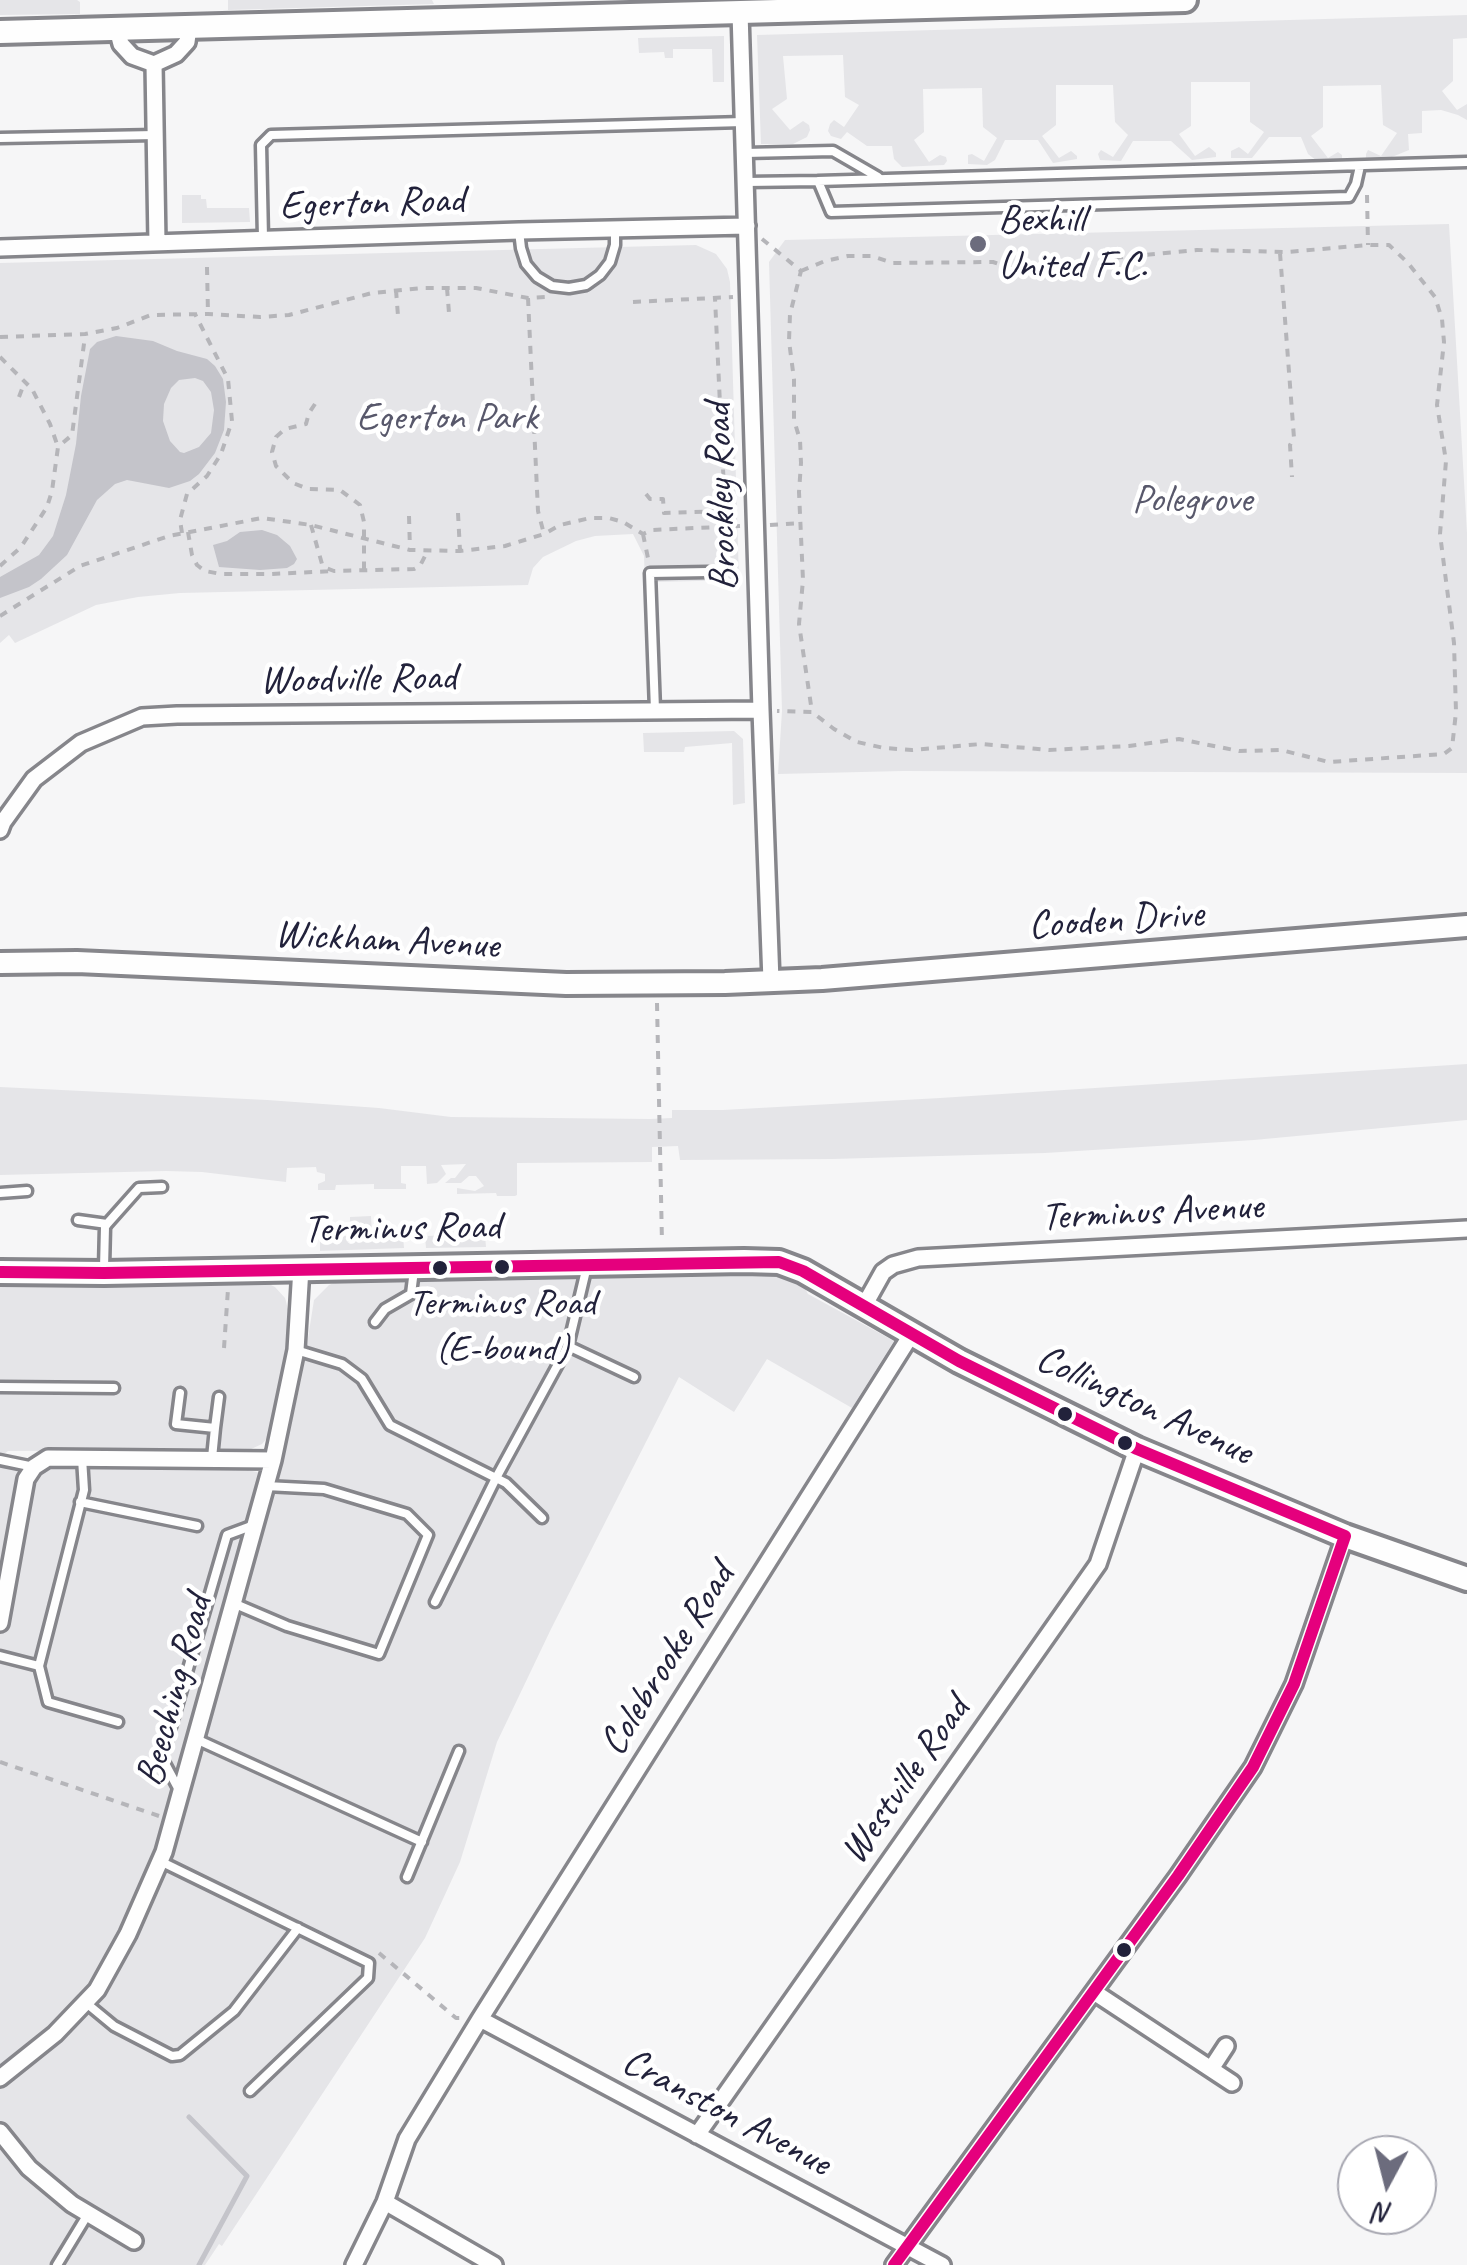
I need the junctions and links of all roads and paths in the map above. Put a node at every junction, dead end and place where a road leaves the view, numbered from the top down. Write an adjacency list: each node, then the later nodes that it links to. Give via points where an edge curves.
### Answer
1 (1186, 0): 2 (main road)
2 (852, 4): 3 (main road)
3 (740, 12): 4 (main road); 8 (street, Brockley Road)
4 (189, 27): 5 (main road); 7 (street, via 176,54)
5 (117, 29): 6 (main road); 7 (street, via 132,56)
6 (0, 32)
7 (154, 64): 9 (street)
8 (744, 122): 11 (street, Brockley Road); 21 (lane, via 271,135 261,145)
9 (155, 134): 10 (lane); 22 (street)
10 (0, 138)
11 (745, 153): 14 (lane, via 833,151); 16 (street, Brockley Road)
12 (1467, 162): 13 (lane)
13 (1360, 166): 14 (lane); 15 (lane, via 1349,197 850,212 831,212)
14 (882, 179): 15 (lane)
15 (818, 181): 16 (lane)
16 (746, 182): 18 (street, Brockley Road)
17 (1367, 195): 23 (path)
18 (746, 226): 19 (street, Egerton Road); 27 (path); 52 (street, Brockley Road)
19 (615, 228): 20 (street, Egerton Road); 20 (lane, via 610,262 586,284 569,288 552,286 526,264)
20 (519, 230): 21 (street, Egerton Road)
21 (263, 240): 22 (street, Egerton Road)
22 (157, 243): 24 (street, Egerton Road)
23 (1368, 245): 25 (path); 70 (path, via 1389,245 1408,263 1435,297 1442,318 1437,406 1446,461 1440,534)
24 (0, 248)
25 (1280, 252): 27 (path, via 1198,250 1014,269 993,262 848,256); 46 (path)
26 (207, 268): 37 (path)
27 (801, 271): 50 (path, via 789,341 800,440)
28 (448, 288): 29 (path); 32 (path); 35 (path)
29 (396, 290): 37 (path, via 289,315); 38 (path)
30 (556, 296): 32 (path)
31 (732, 297): 33 (path)
32 (528, 298): 54 (path)
33 (715, 298): 34 (path); 47 (path, via 725,511 664,513 663,499)
34 (633, 302)
35 (449, 313)
36 (195, 314): 37 (path); 39 (path, via 151,315); 53 (path, via 228,379 232,421 221,454 187,494)
37 (208, 314)
38 (398, 316)
39 (85, 334): 40 (path); 45 (path, via 72,434)
40 (0, 337)
41 (0, 356): 42 (path)
42 (24, 381): 43 (path); 45 (path)
43 (19, 397)
44 (315, 404): 56 (path, via 306,424 276,437 276,466 308,490 340,487 360,504)
45 (58, 447): 60 (path, via 47,507)
46 (1292, 477)
47 (646, 494)
48 (458, 513): 59 (path)
49 (409, 516): 57 (path)
50 (800, 523): 52 (path); 69 (path, via 799,624)
51 (311, 525): 53 (path, via 262,518); 56 (path); 61 (path, via 319,558)
52 (756, 526): 55 (path); 67 (street, Brockley Road)
53 (184, 532): 61 (path, via 205,571); 65 (path, via 80,566)
54 (544, 534): 55 (path, via 590,518 623,522); 59 (path)
55 (642, 534): 64 (path)
56 (364, 540): 57 (path); 62 (path)
57 (410, 550): 58 (path)
58 (428, 550): 59 (path); 62 (path, via 414,569)
59 (460, 550)
60 (0, 566)
61 (334, 571): 62 (path)
62 (364, 571)
63 (708, 572): 64 (lane)
64 (650, 573): 66 (lane)
65 (0, 616)
66 (655, 710): 67 (street, Woodville Road); 71 (street, Woodville Road, via 142,718 80,743 34,779)
67 (760, 710): 69 (path); 74 (street, Brockley Road)
68 (1467, 711): 70 (path)
69 (812, 712): 70 (path, via 857,742 884,748 981,744 1048,750 1179,739 1328,762 1444,754 1452,748)
70 (1456, 712)
71 (0, 830)
72 (1467, 926): 74 (street, Cooden Drive)
73 (0, 963): 75 (street, Wickham Avenue)
74 (771, 981): 75 (street, Wickham Avenue)
75 (656, 985): 82 (path)
76 (162, 1188): 80 (lane, via 139,1188)
77 (26, 1191): 78 (lane)
78 (0, 1193)
79 (78, 1220): 80 (lane)
80 (108, 1224): 89 (lane)
81 (1467, 1230): 90 (street, Terminus Avenue, via 918,1258 883,1272)
82 (662, 1263): 83 (main road, Terminus Road); 87 (main road, Terminus Road, via 744,1260)
83 (587, 1264): 84 (main road, Terminus Road); 93 (lane)
84 (415, 1266): 85 (main road, Terminus Road); 91 (lane, via 411,1294)
85 (301, 1268): 86 (main road, Terminus Road); 95 (street, Beeching Road)
86 (230, 1270): 89 (main road, Terminus Road); 94 (path)
87 (803, 1271): 90 (main road, Collington Avenue)
88 (0, 1272): 89 (main road, Terminus Road)
89 (104, 1272)
90 (864, 1306): 92 (main road, Collington Avenue)
91 (375, 1322)
92 (911, 1335): 104 (main road, Collington Avenue); 136 (street, Colebrooke Road)
93 (568, 1346): 98 (lane); 110 (lane)
94 (224, 1348)
95 (296, 1350): 97 (lane); 108 (street, Beeching Road)
96 (350, 1354): 97 (lane)
97 (342, 1364): 110 (lane, via 362,1379 390,1425)
98 (634, 1378)
99 (0, 1387): 100 (lane)
100 (114, 1388)
101 (180, 1394): 103 (lane, via 176,1424)
102 (218, 1397): 103 (lane)
103 (215, 1428): 106 (lane)
104 (1137, 1448): 116 (main road, Collington Avenue); 143 (street, Westville Road, via 1098,1564)
105 (82, 1458): 106 (street); 109 (street, via 48,1458); 112 (lane)
106 (212, 1458): 108 (street)
107 (0, 1460): 109 (lane)
108 (273, 1460): 111 (street, Beeching Road)
109 (34, 1468): 117 (street)
110 (496, 1478): 113 (lane); 119 (lane)
111 (266, 1486): 114 (street, Beeching Road); 120 (lane, via 324,1489 407,1514 428,1535 379,1654)
112 (80, 1502): 115 (lane); 123 (lane)
113 (542, 1518)
114 (254, 1525): 120 (street, Beeching Road); 128 (lane, via 226,1535 162,1758)
115 (197, 1526)
116 (1345, 1536): 118 (main road, Collington Avenue); 134 (street, via 1294,1684 1253,1767)
117 (7, 1540): 121 (street)
118 (1467, 1579)
119 (435, 1602)
120 (233, 1603): 125 (street, Beeching Road)
121 (0, 1624)
122 (0, 1656): 123 (lane)
123 (39, 1666): 124 (lane, via 48,1702)
124 (118, 1722)
125 (196, 1739): 128 (street, Beeching Road); 130 (lane)
126 (460, 1751): 130 (lane)
127 (0, 1762): 129 (path)
128 (180, 1792): 129 (street, Beeching Road)
129 (172, 1821): 131 (street, Beeching Road)
130 (422, 1842): 132 (lane)
131 (160, 1861): 133 (lane); 135 (street, Beeching Road, via 128,1934)
132 (407, 1877)
133 (298, 1928): 135 (lane, via 234,2011 180,2055 114,2026); 141 (lane, via 369,1963 368,1978)
134 (1094, 1992): 138 (street); 147 (street)
135 (85, 2002): 139 (street, Beeching Road)
136 (480, 2019): 143 (street, Cranston Avenue); 144 (street, Colebrooke Road, via 407,2138)
137 (1226, 2046): 138 (street)
138 (1211, 2069): 140 (street)
139 (0, 2078)
140 (1232, 2083)
141 (250, 2091)
142 (0, 2132): 145 (street, via 29,2168)
143 (696, 2135): 147 (street, Cranston Avenue)
144 (385, 2202): 149 (street, Colebrooke Road); 150 (street)
145 (88, 2214): 146 (street); 148 (lane)
146 (134, 2241)
147 (907, 2246): 151 (street); 152 (street, Cranston Avenue)
148 (57, 2265)
149 (354, 2265)
150 (494, 2265)
151 (894, 2265)
152 (942, 2265)

